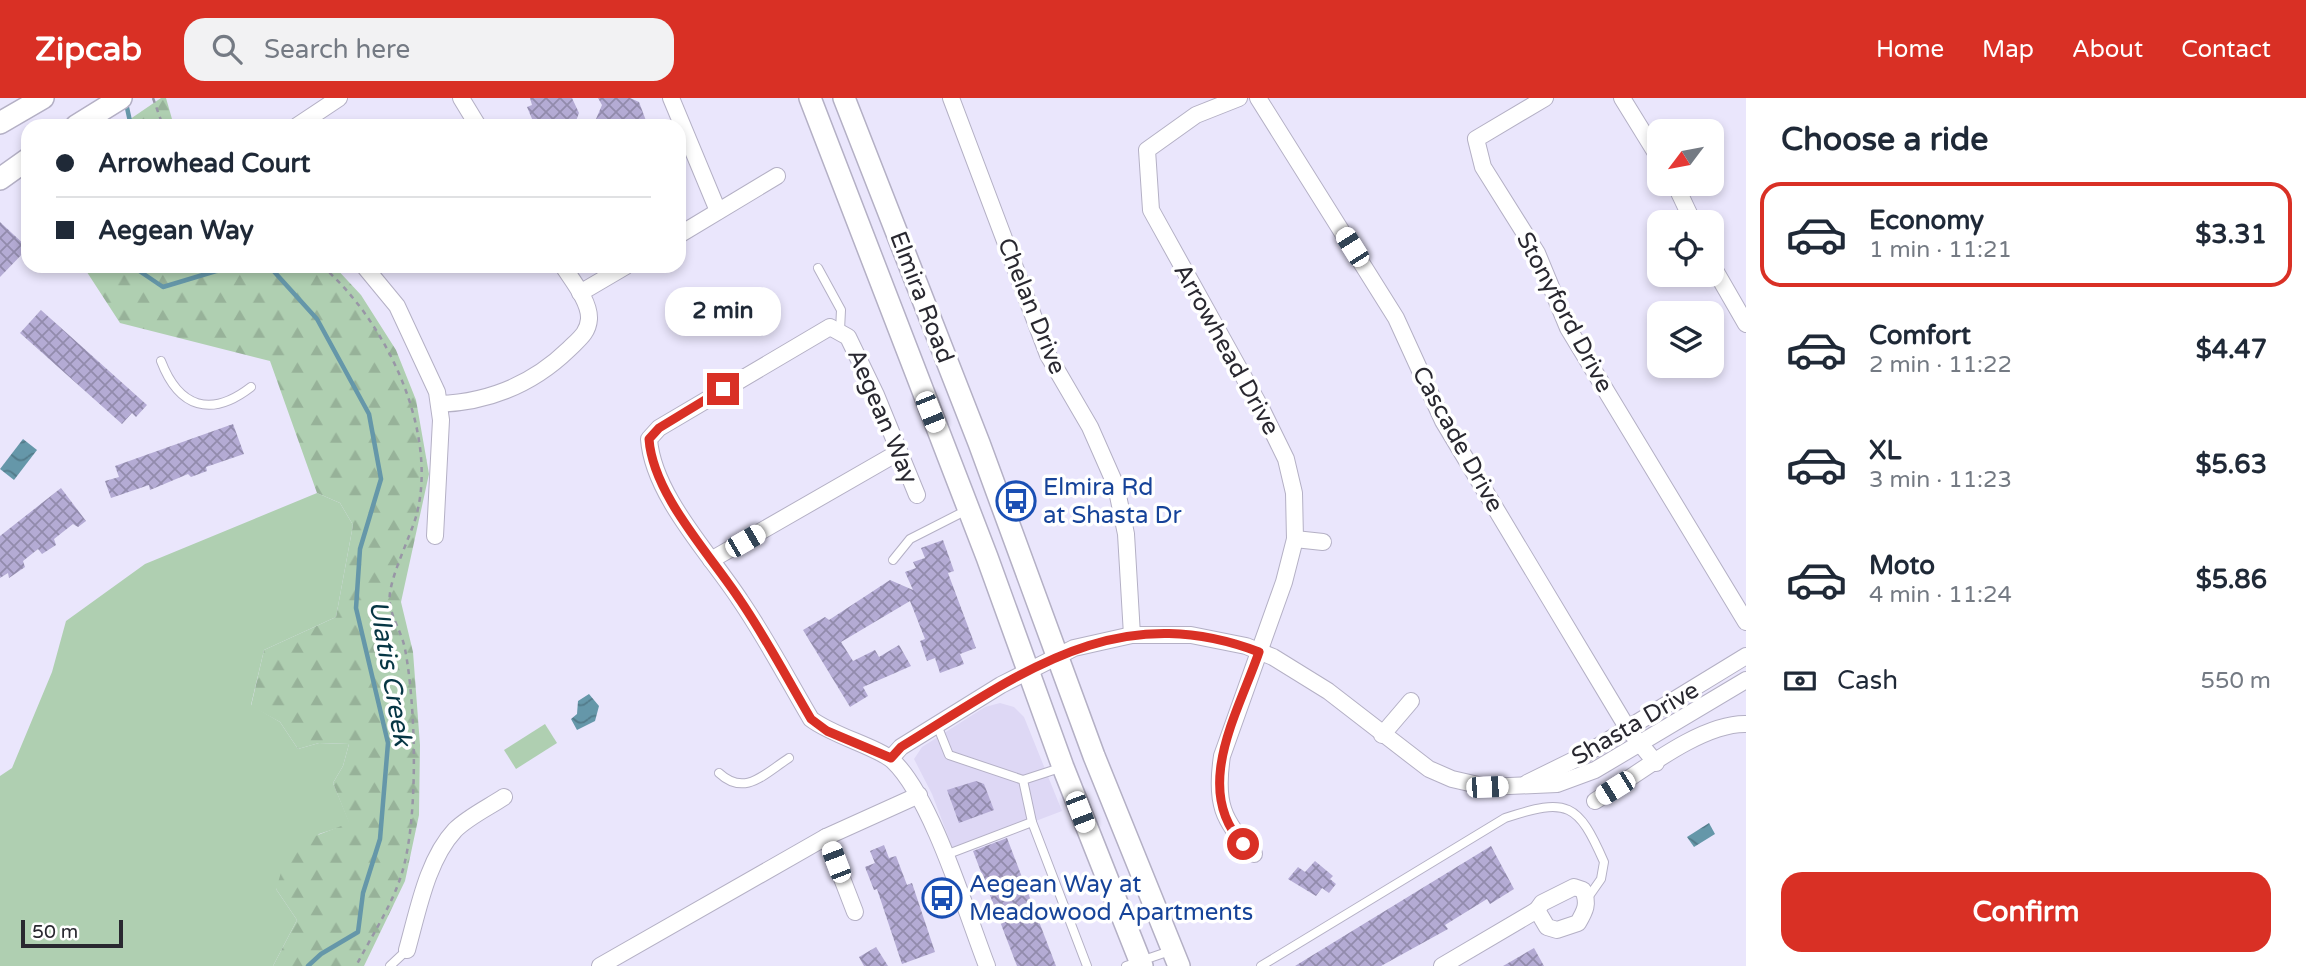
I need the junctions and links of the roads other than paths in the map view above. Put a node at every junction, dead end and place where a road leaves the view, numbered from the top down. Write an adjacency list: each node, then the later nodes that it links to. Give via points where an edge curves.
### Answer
1 (44, 98): 18 (main road)
2 (121, 98): 14 (main road)
3 (337, 98): 13 (street)
4 (461, 98): 16 (street)
5 (671, 98): 17 (street)
6 (810, 98): 39 (main road, Elmira Road)
7 (844, 98): 48 (main road, Elmira Road)
8 (951, 98): 46 (street, Chelan Drive, via 1048,355 1090,427 1112,477 1126,534)
9 (1239, 98): 41 (street, Arrowhead Drive, via 1196,115 1147,150 1151,210 1286,459 1294,493)
10 (1258, 98): 55 (street, Cascade Drive, via 1396,318 1443,421)
11 (1545, 98): 45 (street, Stonyford Drive, via 1476,139 1483,167 1537,253 1568,328)
12 (1622, 98): 20 (street)
13 (316, 104): 15 (street)
14 (87, 119)
15 (303, 119)
16 (474, 119)
17 (680, 119)
18 (0, 123)
19 (686, 134): 24 (street)
20 (1647, 139)
21 (21, 164): 23 (main road)
22 (777, 176): 24 (street)
23 (0, 179)
24 (718, 211): 25 (street)
25 (686, 230)
26 (818, 268): 33 (lane, via 841,310)
27 (369, 273): 36 (street, via 397,306)
28 (568, 273): 31 (street)
29 (614, 273): 31 (street)
30 (1724, 286): 32 (street)
31 (580, 293): 36 (street, via 590,315 587,331 556,362 495,396)
32 (1746, 324)
33 (840, 330): 37 (street, Aegean Way, via 848,337); 43 (street, Aegean Way, via 830,327 809,338 659,428 649,439 650,455 665,489)
34 (160, 361): 35 (lane, via 169,381 191,401 222,405)
35 (251, 387)
36 (439, 404): 40 (street)
37 (900, 452): 38 (street, Aegean Way); 43 (street)
38 (917, 495)
39 (968, 510): 44 (lane, via 909,539); 50 (main road, Elmira Road)
40 (435, 536)
41 (1295, 539): 42 (street); 47 (street, Arrowhead Drive)
42 (1323, 542)
43 (711, 560): 59 (street, Aegean Way, via 741,601 811,719 827,731)
44 (893, 561)
45 (1746, 622)
46 (1132, 635): 47 (street, Shasta Drive, via 1191,635); 48 (street, Shasta Drive)
47 (1259, 652): 56 (street, Shasta Drive, via 1299,671); 70 (street, Arrowhead Drive, via 1222,756 1218,781 1221,808 1233,833)
48 (1059, 656): 50 (street, Shasta Drive); 76 (main road, Elmira Road)
49 (1746, 656): 55 (street, Shasta Drive)
50 (1027, 673): 54 (street, Shasta Drive); 61 (main road, Elmira Road)
51 (1746, 680): 57 (street, Shasta Drive)
52 (1411, 701): 56 (street)
53 (1746, 724): 60 (street, via 1729,724 1701,736)
54 (937, 725): 59 (street, Shasta Drive); 63 (lane, via 948,755)
55 (1628, 729): 57 (street, Cascade Drive); 64 (street, Shasta Drive)
56 (1382, 735): 64 (street, Shasta Drive, via 1429,769 1452,779 1487,787)
57 (1638, 744): 60 (street, Cascade Drive); 64 (street, Shasta Drive, via 1557,784)
58 (789, 758): 62 (lane, via 750,783 730,783)
59 (891, 758): 65 (street)
60 (1656, 763): 67 (street)
61 (1063, 768): 63 (lane); 77 (main road, Elmira Road)
62 (719, 773)
63 (1023, 780): 68 (lane)
64 (1522, 786)
65 (919, 795): 69 (street); 71 (street)
66 (504, 797): 75 (street, via 456,829 445,843)
67 (1595, 801)
68 (1032, 822): 71 (lane); 81 (lane)
69 (826, 837): 74 (street); 79 (street)
70 (1254, 855)
71 (943, 856): 80 (street)
72 (1587, 899): 73 (street, via 1583,890 1574,887); 73 (street, via 1578,923 1570,928 1547,927); 82 (lane, via 1601,879 1604,862 1580,815 1569,808 1524,812 1505,818)
73 (1537, 910): 83 (street)
74 (855, 912)
75 (407, 950): 78 (lane)
76 (1176, 958): 77 (lane)
77 (1136, 965)
78 (390, 966)
79 (600, 966)
80 (987, 966)
81 (1087, 966)
82 (1261, 966)
83 (1443, 966)

